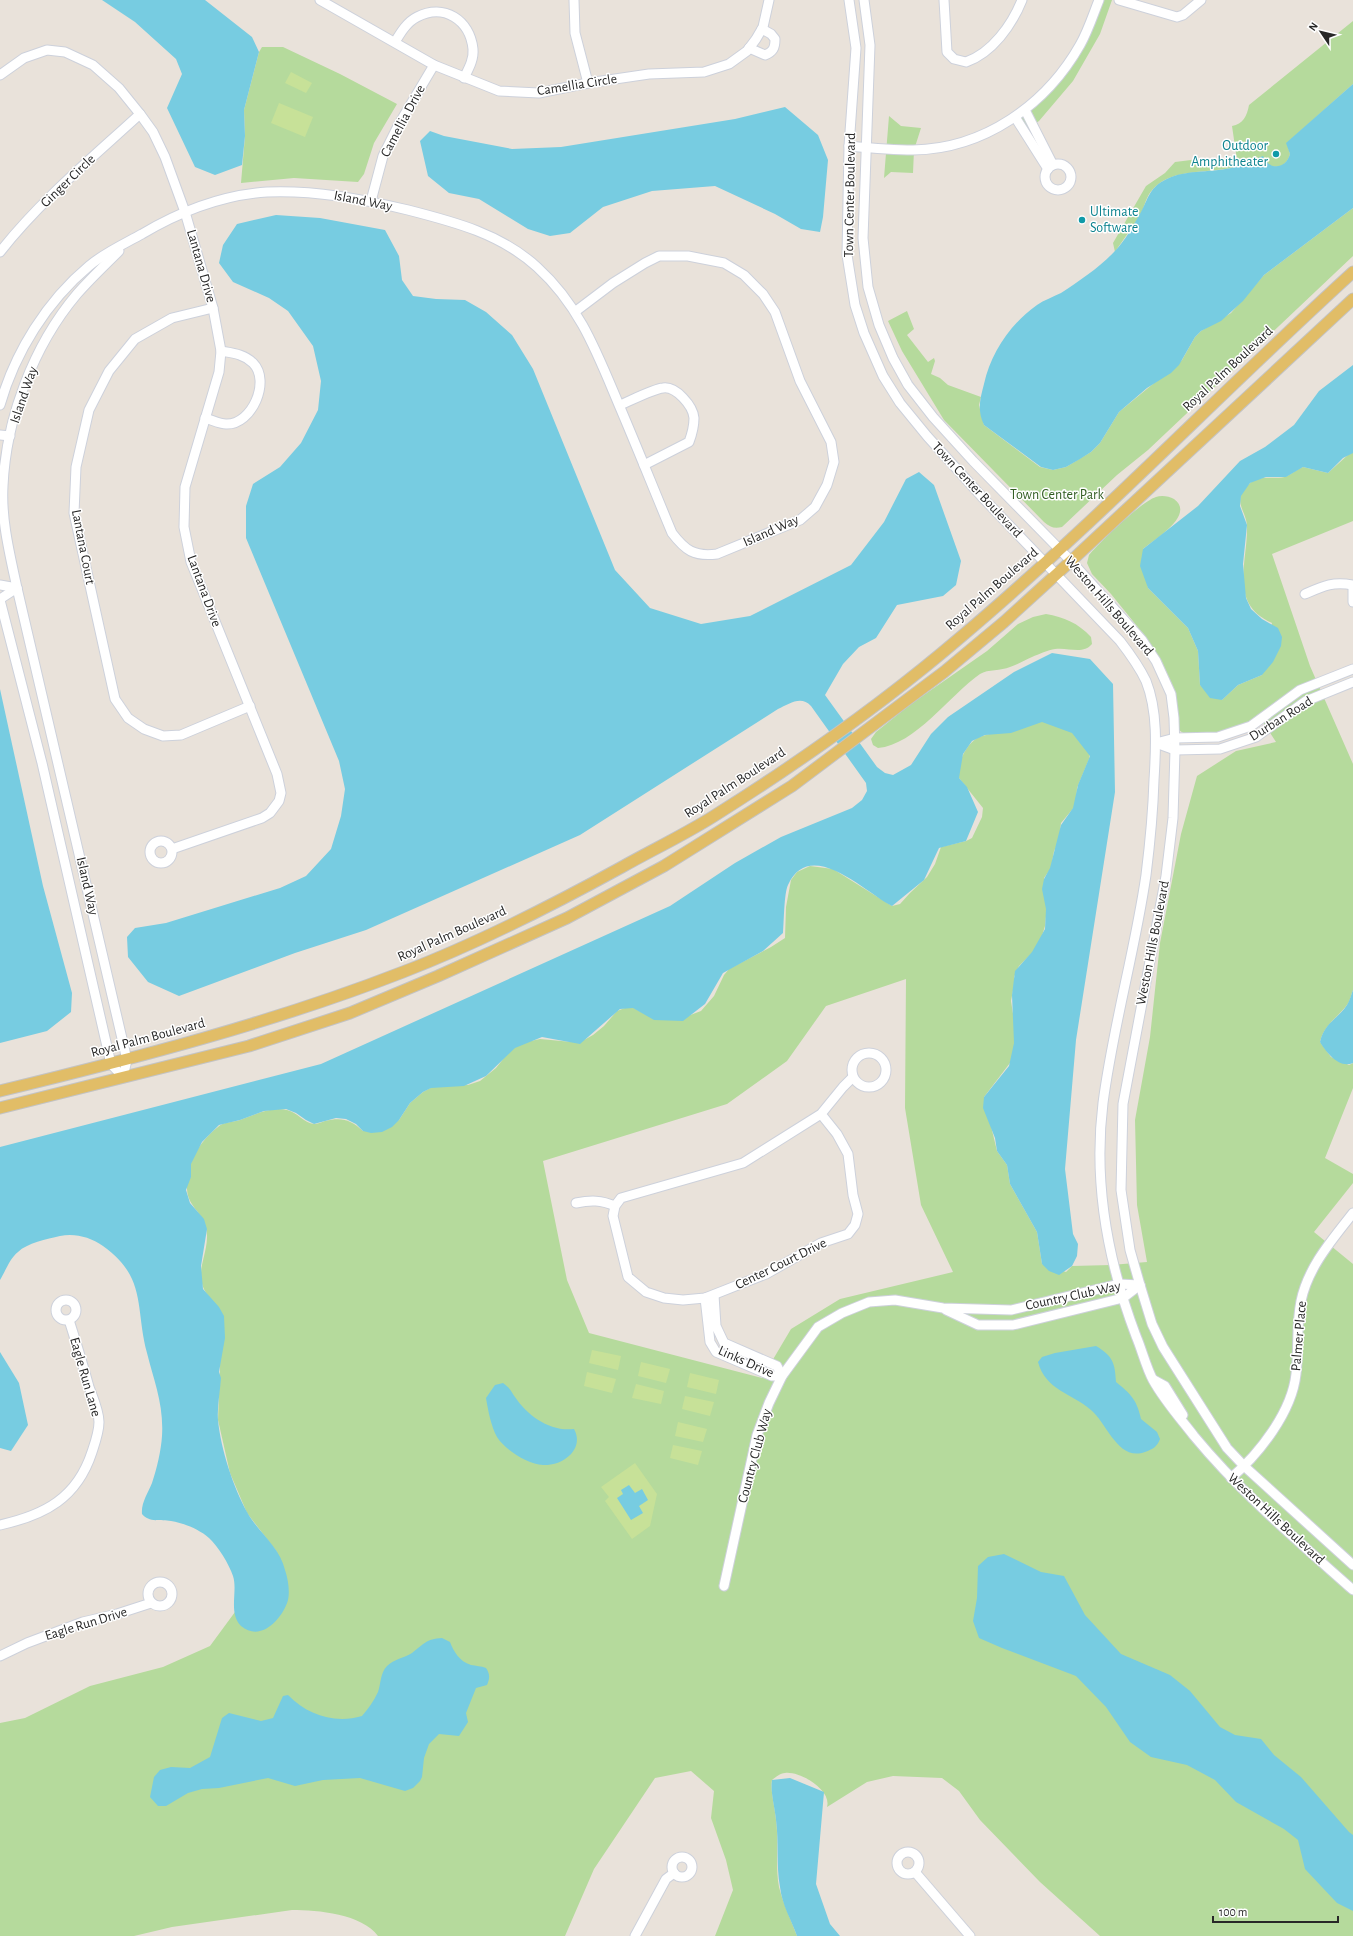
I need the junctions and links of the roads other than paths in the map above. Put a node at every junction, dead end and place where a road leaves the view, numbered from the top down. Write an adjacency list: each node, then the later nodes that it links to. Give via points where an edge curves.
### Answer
1 (320, 0): 12 (street, Camellia Circle)
2 (574, 0): 17 (street, via 575,33)
3 (769, 0): 11 (street, Camellia Circle)
4 (849, 0): 21 (street, Town Center Boulevard, via 856,48)
5 (864, 0): 22 (street, Town Center Boulevard, via 870,45)
6 (944, 0): 7 (street, via 947,52 954,59 966,62 984,54 998,39)
7 (1022, 0)
8 (1099, 0): 18 (street, via 1081,44 1045,92)
9 (1119, 0): 10 (street, via 1177,17)
10 (1201, 0)
11 (762, 28): 13 (street, Camellia Circle); 13 (street, via 775,39 775,47 765,55)
12 (395, 42): 14 (street, Camellia Circle); 16 (street, via 416,17 430,12 443,12 455,17 465,24 473,48 472,62)
13 (749, 48): 17 (street, Camellia Circle, via 729,64 704,72 648,74)
14 (434, 65): 16 (street, Camellia Circle); 23 (street, Camellia Drive, via 383,156)
15 (0, 75): 19 (street, via 24,58 47,50 65,52 93,65 119,88)
16 (464, 78): 17 (street, Camellia Circle, via 499,91 540,93)
17 (588, 82)
18 (1025, 110): 20 (street); 20 (street, via 1051,167)
19 (140, 114): 24 (street, via 153,132 165,157); 26 (street, Ginger Circle, via 57,190)
20 (1015, 117): 22 (street, via 971,139 945,146 914,150)
21 (849, 146): 22 (street); 32 (street, Town Center Boulevard, via 848,255 855,305)
22 (867, 148): 31 (street, Town Center Boulevard, via 863,238 868,287)
23 (371, 201): 24 (street, Island Way, via 298,191 264,192 222,200); 30 (street, Island Way, via 477,230 510,245 537,266)
24 (185, 212): 25 (street, Island Way); 29 (street, Lantana Drive)
25 (127, 243): 34 (street, Island Way, via 90,265 60,294 39,322 19,356); 38 (street, Island Way, via 77,294 57,322 24,386)
26 (0, 252)
27 (1353, 272): 40 (main road, Royal Palm Boulevard)
28 (1353, 299): 41 (main road)
29 (213, 308): 33 (street, Lantana Drive); 52 (street, Lantana Court, via 172,318 135,338 109,371 89,410 76,467 74,513 114,699 128,718 144,729 163,736 181,735)
30 (576, 311): 35 (street, Island Way, via 598,353); 39 (street, Island Way, via 613,283 659,256 688,256 724,263 744,275 763,294 775,312 800,381 831,442 834,462 827,485 815,507 800,520 717,554 703,556 691,552 672,533)
31 (879, 325): 32 (street); 40 (street, Town Center Boulevard, via 904,377 933,417)
32 (864, 333): 42 (street, Town Center Boulevard, via 883,376 900,403 983,498)
33 (221, 351): 36 (street, Lantana Drive, via 219,372); 36 (street, via 241,355 254,363 260,377 259,395 250,412 238,422 226,424)
34 (0, 404)
35 (620, 405): 39 (street, Island Way); 39 (street, via 663,388 672,389 682,396 694,416 694,429 689,442)
36 (205, 418): 52 (street, Lantana Drive, via 186,487 184,527 190,562)
37 (0, 435): 38 (street)
38 (10, 436): 46 (street, Island Way, via 3,487 6,537)
39 (644, 465)
40 (1060, 550): 41 (street, Weston Hills Boulevard); 42 (main road, Royal Palm Boulevard)
41 (1071, 561): 43 (main road); 53 (street, Weston Hills Boulevard, via 1142,640 1156,661 1171,694)
42 (1046, 562): 43 (street, Weston Hills Boulevard); 57 (main road, Royal Palm Boulevard, via 962,636 857,718 772,779 710,819 557,903 403,972 263,1022)
43 (1057, 574): 54 (street, Weston Hills Boulevard, via 1136,661 1150,695); 59 (main road, via 944,672 864,733 792,786 664,866 567,918 350,1013 249,1046)
44 (0, 585): 46 (street)
45 (1353, 586): 47 (street, via 1340,582 1324,585); 49 (street)
46 (17, 588): 48 (street); 57 (street, Island Way)
47 (1305, 594)
48 (0, 600): 58 (street, Island Way, via 42,764)
49 (1353, 602)
50 (1350, 670): 51 (street, Durban Road); 53 (street, Durban Road, via 1300,690 1251,726 1218,737)
51 (1353, 682): 55 (street, Durban Road, via 1306,701 1256,737 1220,749)
52 (250, 706): 56 (street, Lantana Drive, via 277,774 279,801 270,813 262,818)
53 (1175, 738): 54 (street, Durban Road); 55 (street, Weston Hills Boulevard)
54 (1156, 743): 55 (street, Durban Road); 67 (street, Weston Hills Boulevard, via 1153,818 1146,876 1103,1104 1101,1191 1110,1250)
55 (1175, 750): 68 (street, Weston Hills Boulevard, via 1173,818 1166,876 1123,1104 1121,1190 1130,1250)
56 (172, 849)
57 (127, 1060): 58 (main road, Royal Palm Boulevard); 59 (street, Island Way)
58 (111, 1064): 59 (street, Island Way); 61 (main road, Royal Palm Boulevard)
59 (123, 1077): 62 (main road)
60 (853, 1078): 63 (street)
61 (0, 1091)
62 (0, 1108)
63 (821, 1114): 65 (street, via 744,1163 621,1198); 69 (street, Center Court Drive, via 837,1134 848,1154 858,1214 855,1225 848,1234 821,1243 766,1274)
64 (576, 1203): 65 (street, via 591,1200)
65 (615, 1206): 70 (street, Center Court Drive, via 613,1216 628,1277 646,1292 664,1298)
66 (1353, 1213): 77 (street, Palmer Place, via 1313,1269 1301,1301 1296,1375 1286,1407 1266,1441)
67 (1119, 1284): 68 (street, Country Club Way); 71 (street, Weston Hills Boulevard); 72 (street, Country Club Way, via 1011,1310)
68 (1140, 1285): 71 (street, Country Club Way); 77 (street, Weston Hills Boulevard, via 1152,1324 1174,1366 1177,1379 1227,1448)
69 (714, 1295): 70 (street, Center Court Drive); 74 (street, Links Drive, via 716,1326)
70 (705, 1298): 75 (street, Links Drive)
71 (1123, 1298): 72 (street, Country Club Way, via 1013,1325 978,1325); 78 (street, Weston Hills Boulevard, via 1152,1379 1165,1386 1202,1445)
72 (943, 1308): 76 (street, Country Club Way, via 896,1300 869,1302 842,1312 818,1327)
73 (69, 1320): 79 (street, Eagle Run Lane, via 99,1422 89,1463 81,1478 56,1504 22,1521)
74 (720, 1335): 75 (street, Links Drive); 76 (street, Links Drive, via 724,1343 777,1366)
75 (709, 1340): 76 (street, Links Drive, via 716,1352 772,1376)
76 (782, 1376): 81 (street, Country Club Way, via 757,1435)
77 (1244, 1466): 78 (street, Palmer Place); 80 (street, Weston Hills Boulevard)
78 (1231, 1478): 82 (street, Weston Hills Boulevard)
79 (0, 1526)
80 (1353, 1565)
81 (724, 1586)
82 (1353, 1590)
83 (151, 1603): 84 (street, Eagle Run Drive, via 83,1622)
84 (0, 1656)
85 (915, 1872): 88 (street)
86 (674, 1873): 87 (street, via 666,1879)
87 (635, 1936)
88 (970, 1936)

